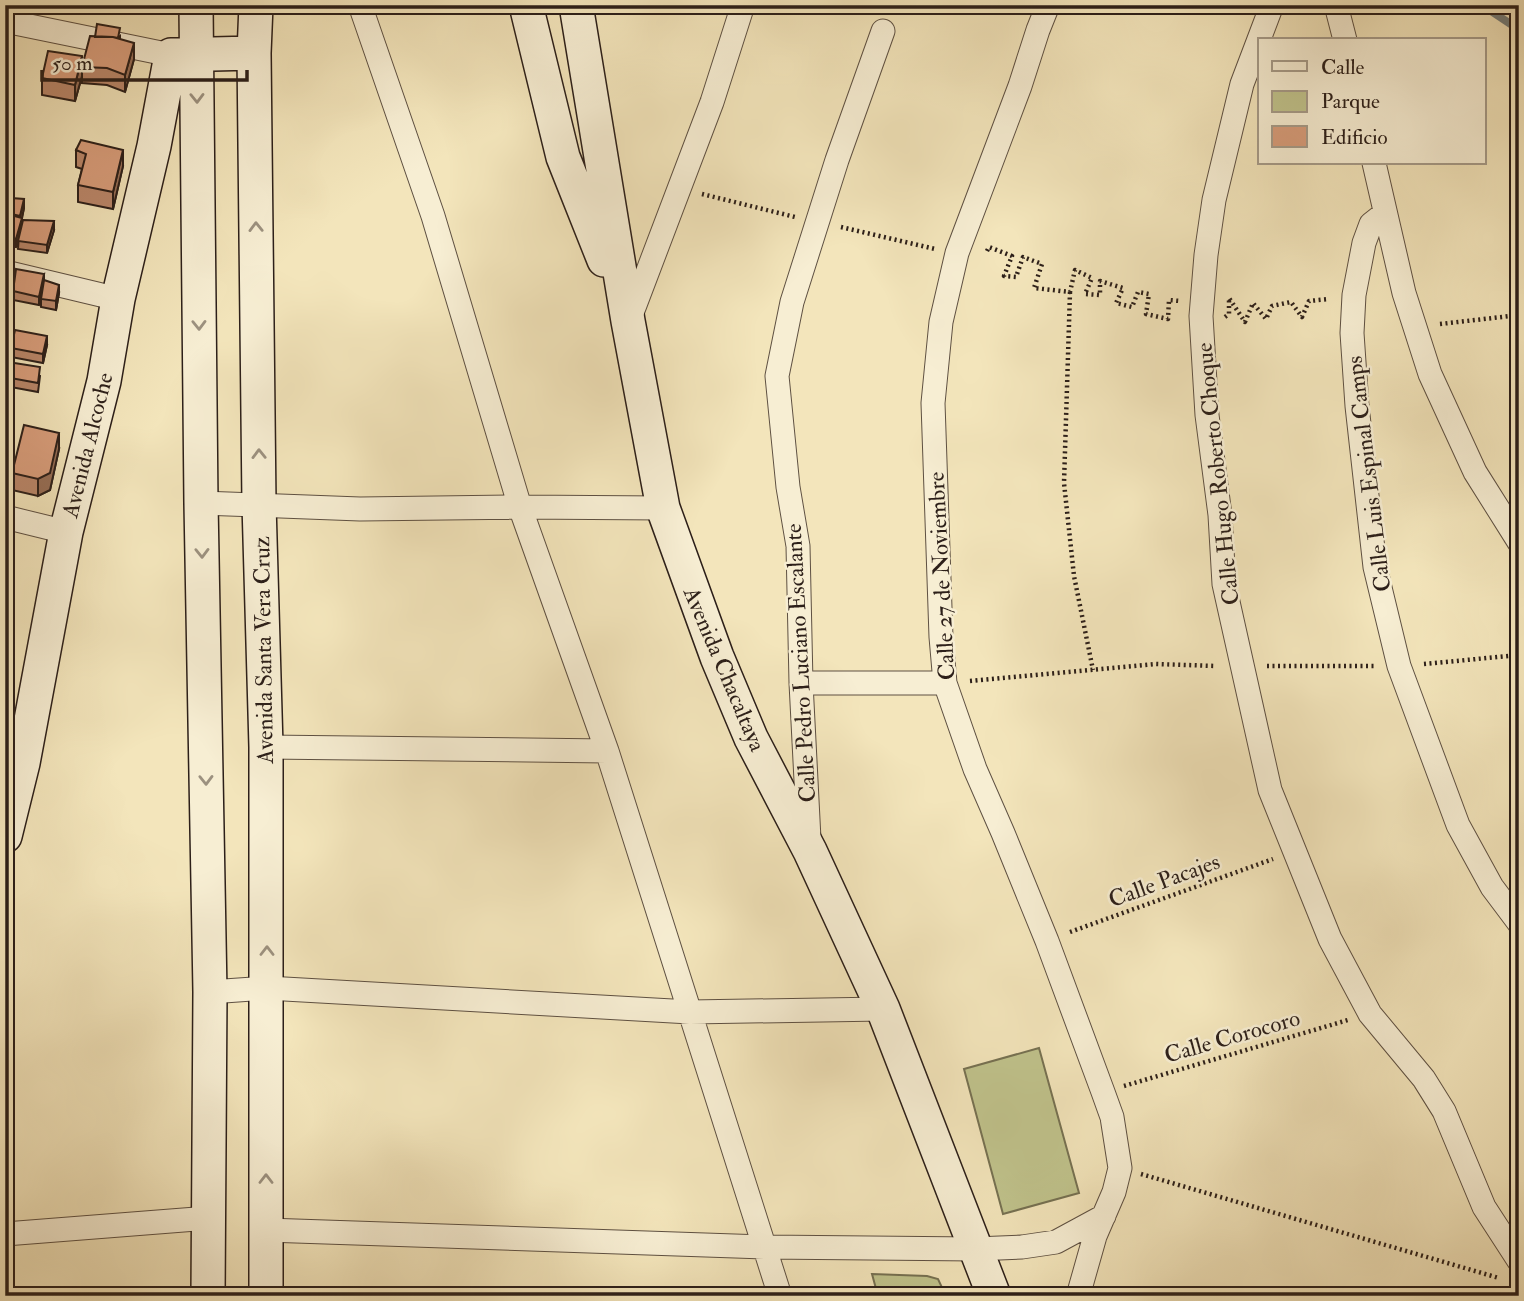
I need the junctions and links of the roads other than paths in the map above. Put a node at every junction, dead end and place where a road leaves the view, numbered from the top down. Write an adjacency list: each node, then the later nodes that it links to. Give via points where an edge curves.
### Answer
1 (196, 5): 16 (street)
2 (256, 5): 15 (street, Avenida Santa Vera Cruz)
3 (360, 5): 24 (street, via 433,216)
4 (526, 5): 21 (street, via 563,157)
5 (576, 5): 21 (street, Avenida Chacaltaya)
6 (743, 5): 21 (street, via 712,102)
7 (1048, 5): 30 (street, Calle 27 de Noviembre, via 957,253 940,322 933,403)
8 (1272, 5): 12 (street, Calle Hugo Roberto Choque)
9 (1336, 5): 13 (street)
10 (5, 21): 16 (street)
11 (883, 31): 29 (street, Calle Pedro Luciano Escalante, via 792,302 777,376 798,546)
12 (1259, 38)
13 (1344, 38)
14 (1258, 42): 47 (street, Calle Hugo Roberto Choque, via 1227,143 1212,214 1202,303 1224,584 1270,790 1293,851 1330,939 1370,1014 1444,1111)
15 (254, 53): 16 (street); 23 (street, Avenida Santa Vera Cruz, one-way to 15)
16 (184, 55): 20 (street, Avenida Alcoche, via 153,146); 22 (street, one-way to 22)
17 (1374, 164): 18 (street)
18 (1385, 213): 28 (street, via 1430,374 1475,472); 36 (street, Calle Luis Espinal Camps, via 1371,224 1364,243 1352,333 1375,567 1399,666 1458,825)
19 (5, 272): 20 (street)
20 (118, 299): 27 (street, Avenida Alcoche, via 104,381)
21 (628, 321): 25 (street, Avenida Chacaltaya)
22 (201, 503): 23 (street); 38 (street, one-way to 38)
23 (259, 504): 24 (street, via 360,509); 31 (street, Avenida Santa Vera Cruz)
24 (520, 507): 25 (street); 32 (street)
25 (663, 508): 35 (street, Avenida Chacaltaya, via 751,738)
26 (5, 517): 27 (street)
27 (66, 532): 33 (street, Avenida Alcoche)
28 (1519, 542)
29 (801, 683): 30 (street); 35 (street, Calle Pedro Luciano Escalante)
30 (945, 683): 41 (street, Calle 27 de Noviembre, via 1112,1117 1120,1168)
31 (266, 747): 32 (street); 37 (street, Avenida Santa Vera Cruz, one-way to 31)
32 (607, 751): 40 (street)
33 (14, 761): 34 (street, Avenida Alcoche)
34 (5, 836)
35 (810, 851): 39 (street, Avenida Chacaltaya)
36 (1519, 923)
37 (267, 988): 38 (street); 40 (street); 43 (street, Avenida Santa Vera Cruz, one-way to 37)
38 (209, 992): 42 (street)
39 (883, 1009): 40 (street); 46 (street, Avenida Chacaltaya)
40 (690, 1012): 45 (street)
41 (1104, 1216): 46 (street, via 1056,1242); 52 (street, Calle 27 de Noviembre)
42 (209, 1218): 44 (street); 48 (street)
43 (266, 1230): 45 (street); 49 (street, Avenida Santa Vera Cruz)
44 (5, 1234)
45 (765, 1247): 46 (street); 50 (street)
46 (975, 1249): 51 (street, Avenida Chacaltaya)
47 (1512, 1270)
48 (208, 1296)
49 (266, 1296)
50 (780, 1296)
51 (994, 1296)
52 (1078, 1296)

